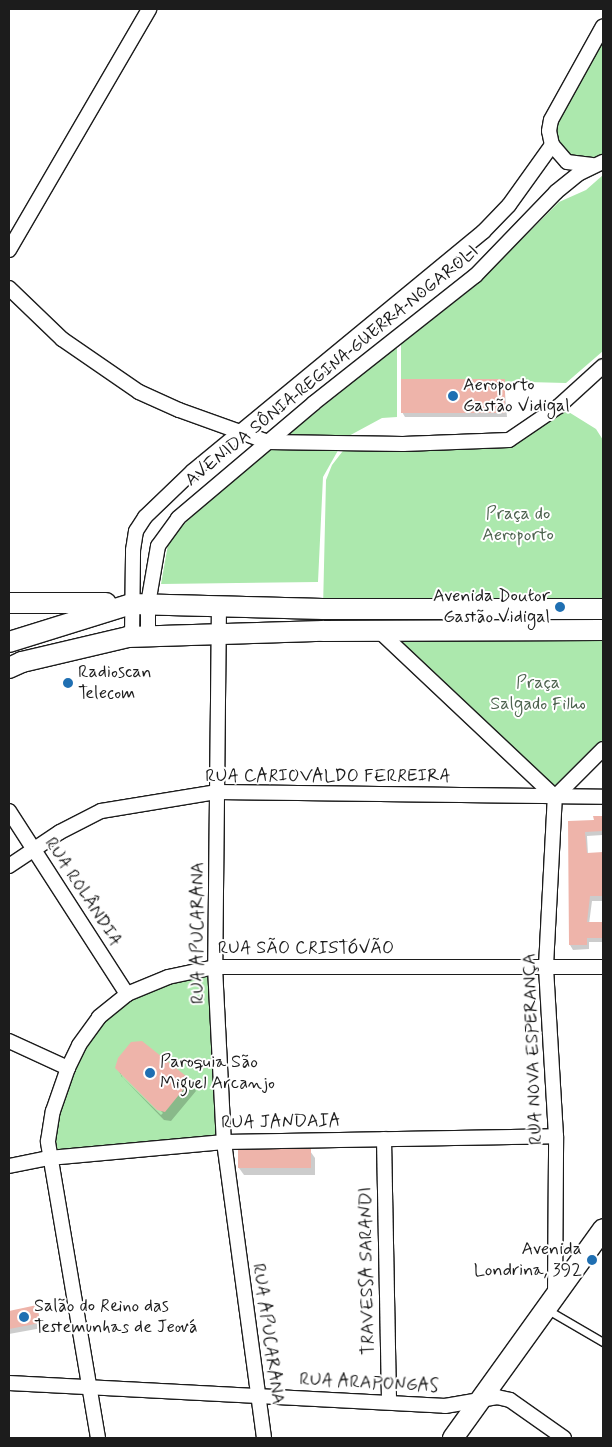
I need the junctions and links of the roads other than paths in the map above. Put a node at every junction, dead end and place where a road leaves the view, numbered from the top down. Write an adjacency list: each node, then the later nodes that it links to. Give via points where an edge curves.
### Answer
1 (149, 9): 5 (street)
2 (603, 26): 3 (street, via 551,120)
3 (552, 145): 4 (street, via 567,162 578,166); 8 (street, AVENIDA SÔNIA REGINA GUERRA NOGAROLI, via 510,204 483,232)
4 (599, 164): 9 (street, AVENIDA SÔNIA REGINA GUERRA NOGAROLI, via 556,192 475,276)
5 (9, 250)
6 (9, 288): 8 (street, via 62,339 100,368 163,403)
7 (603, 366): 9 (street, via 559,406 509,440 403,444)
8 (240, 432): 9 (street); 11 (street, AVENIDA SÔNIA REGINA GUERRA NOGAROLI, via 145,518 136,531 133,550)
9 (268, 442): 11 (street, AVENIDA SÔNIA REGINA GUERRA NOGAROLI, via 167,530 158,546)
10 (9, 603): 11 (main road)
11 (139, 604): 12 (main road); 17 (street, AVENIDA SÔNIA REGINA GUERRA NOGAROLI); 18 (main road)
12 (219, 605): 13 (main road, via 323,609); 16 (street, RUA APUCARANA)
13 (603, 610)
14 (378, 630): 15 (main road); 16 (main road); 22 (street)
15 (603, 630)
16 (218, 633): 17 (main road); 21 (street, RUA APUCARANA)
17 (140, 636): 19 (main road)
18 (10, 638): 19 (main road)
19 (15, 665)
20 (603, 749): 22 (street)
21 (217, 792): 22 (street, RUA CARIOVALDO FERREIRA); 25 (street, RUA CARIOVALDO FERREIRA, via 101,811); 28 (street, RUA APUCARANA)
22 (555, 797): 23 (street, RUA CARIOVALDO FERREIRA); 27 (street, RUA NOVA ESPERANÇA)
23 (603, 797)
24 (9, 810): 25 (street, RUA ROLÂNDIA)
25 (32, 848): 26 (street, RUA CARIOVALDO FERREIRA); 30 (street, RUA ROLÂNDIA)
26 (9, 866)
27 (546, 966): 28 (street, RUA SÃO CRISTÓVÃO); 29 (street, RUA SÃO CRISTÓVÃO); 33 (street, RUA NOVA ESPERANÇA)
28 (215, 967): 30 (street, RUA SÃO CRISTÓVÃO, via 168,977); 35 (street, RUA APUCARANA)
29 (603, 967)
30 (127, 994): 32 (street, RUA SÃO CRISTÓVÃO, via 99,1017)
31 (9, 1041): 32 (street)
32 (68, 1068): 36 (street, RUA SÃO CRISTÓVÃO, via 53,1111)
33 (556, 1136): 34 (street, RUA JANDAIA); 39 (street, RUA NOVA ESPERANÇA)
34 (384, 1139): 35 (street, RUA JANDAIA); 45 (street, TRAVESSA SARANDI)
35 (224, 1142): 36 (street, RUA JANDAIA); 43 (street, RUA APUCARANA)
36 (49, 1158): 37 (street, RUA JANDAIA); 42 (street, RUA SÃO CRISTÓVÃO)
37 (9, 1166)
38 (603, 1229): 39 (main road)
39 (551, 1305): 40 (lane); 44 (main road)
40 (603, 1342)
41 (9, 1383): 42 (street, RUA ARAPONGAS)
42 (91, 1389): 43 (street, RUA ARAPONGAS); 46 (street, RUA SÃO CRISTÓVÃO)
43 (257, 1396): 45 (street, RUA ARAPONGAS); 47 (street, RUA APUCARANA)
44 (480, 1398): 45 (street, RUA ARAPONGAS, via 445,1406); 48 (main road); 49 (street, RUA ARAPONGAS, via 510,1400)
45 (388, 1402)
46 (98, 1438)
47 (264, 1438)
48 (453, 1438)
49 (564, 1438)

